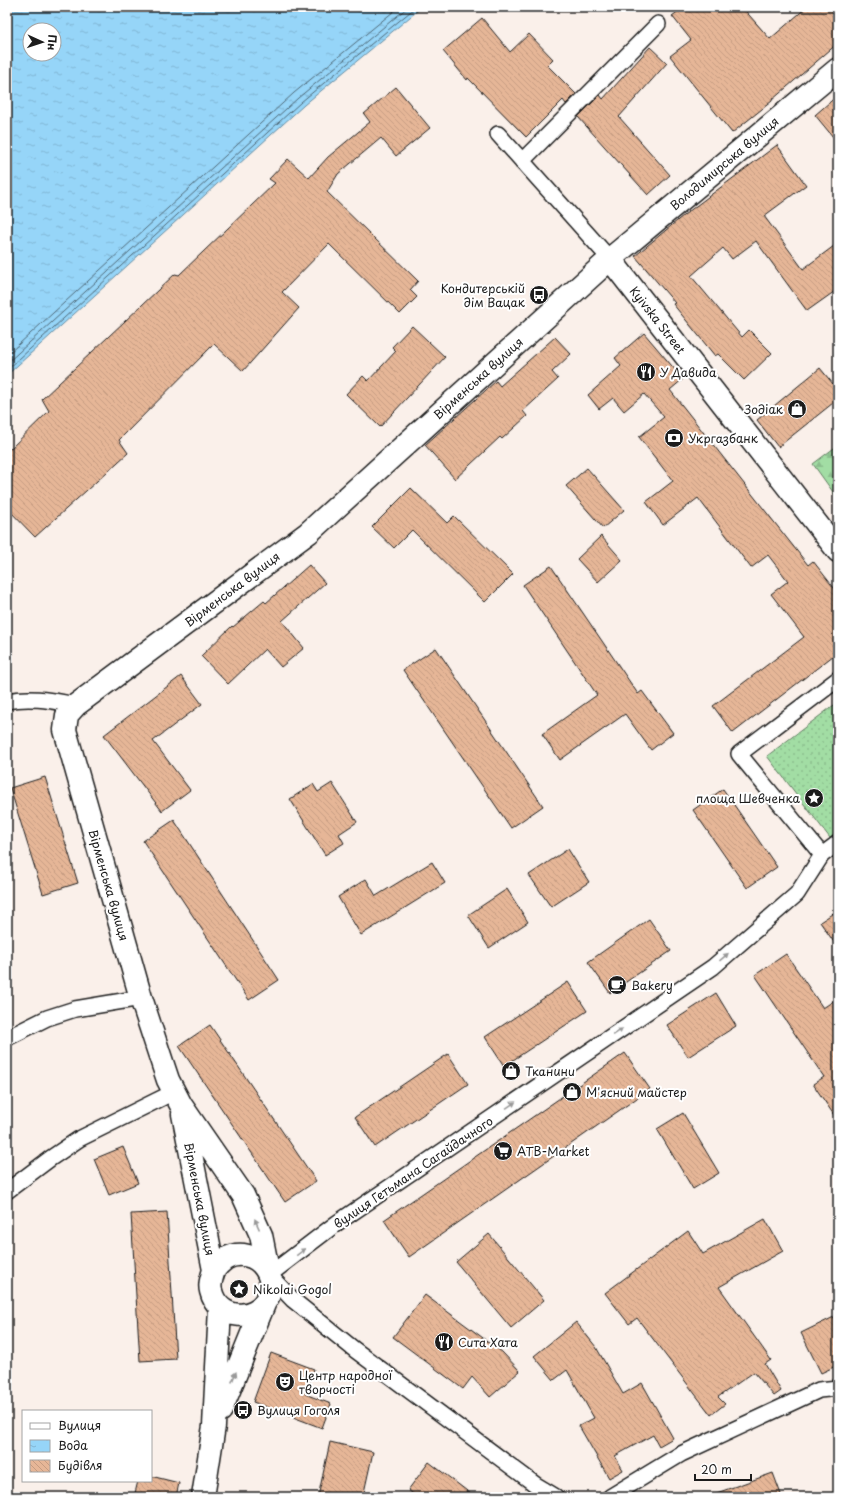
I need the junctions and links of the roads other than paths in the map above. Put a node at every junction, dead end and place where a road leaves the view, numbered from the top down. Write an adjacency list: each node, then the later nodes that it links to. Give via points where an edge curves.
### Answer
1 (658, 24): 4 (street)
2 (838, 69): 5 (main road, Володимирська вулиця)
3 (498, 134): 4 (street)
4 (522, 161): 5 (street)
5 (610, 259): 6 (main road, Kyivska Street); 9 (main road, Вірменська вулиця, via 308,533)
6 (838, 551)
7 (838, 679): 11 (street, via 739,754)
8 (7, 701): 9 (street, via 39,699)
9 (76, 705): 12 (main road, Вірменська вулиця, via 67,716 65,730)
10 (838, 843): 11 (street, вулиця Гетьмана Сагайдачного)
11 (822, 855): 17 (street, вулиця Гетьмана Сагайдачного, one-way to 11, via 337,1223 713,967 797,894)
12 (141, 998): 13 (street, via 47,1018); 14 (main road, Вірменська вулиця, via 163,1065)
13 (7, 1038)
14 (178, 1098): 15 (street, via 80,1139); 16 (main road, Вірменська вулиця); 17 (main road, Вірменська вулиця, one-way to 14, via 261,1235 243,1195)
15 (7, 1191)
16 (214, 1270): 17 (main road, via 234,1255 245,1255 261,1262); 19 (main road, via 210,1290)
17 (270, 1275): 18 (main road, via 270,1292); 23 (street, via 293,1300 355,1350 532,1482)
18 (264, 1304): 19 (main road, via 248,1314 232,1314); 21 (main road, one-way to 18)
19 (220, 1308): 21 (main road)
20 (838, 1388): 24 (street, via 819,1390 681,1454)
21 (214, 1426): 22 (main road)
22 (204, 1497)
23 (556, 1497)
24 (610, 1497)

